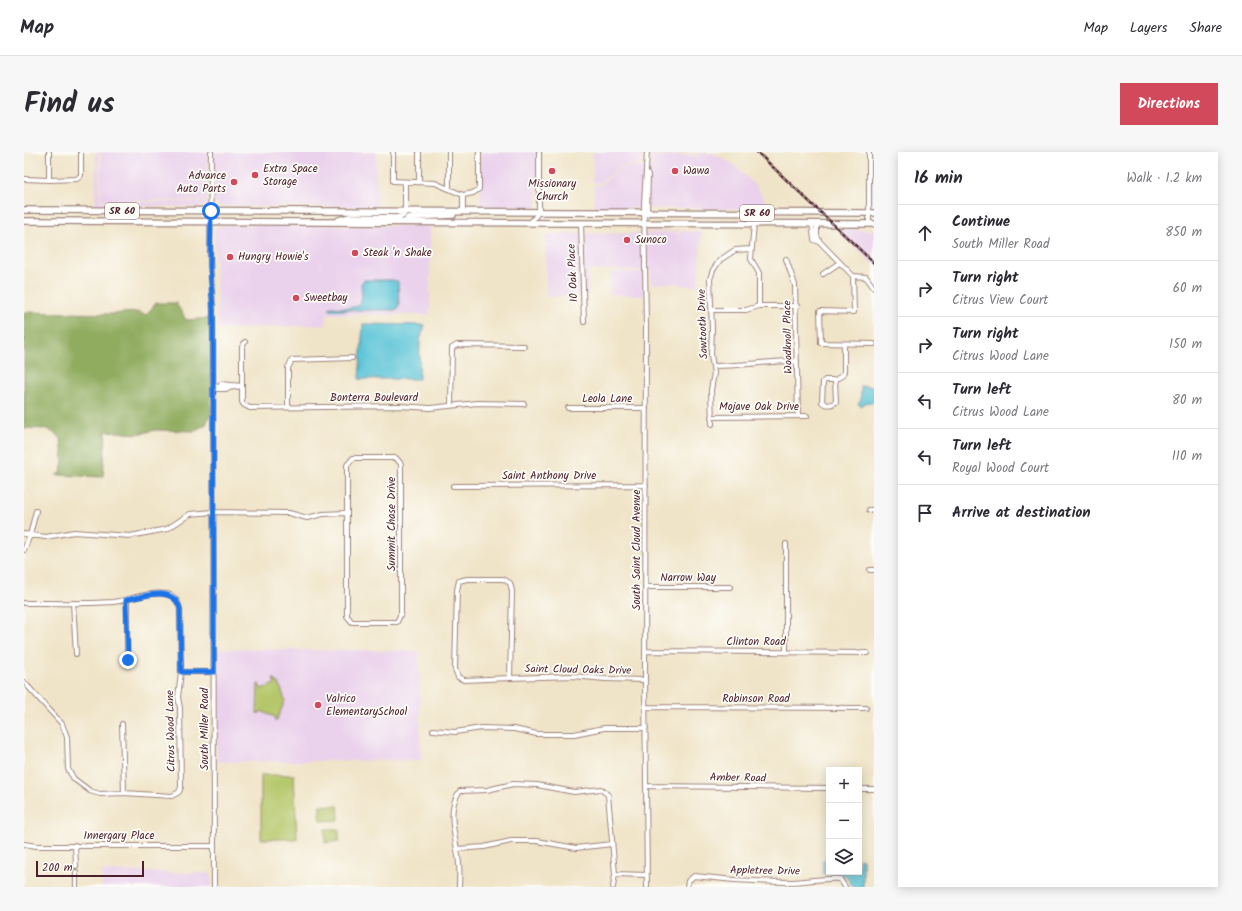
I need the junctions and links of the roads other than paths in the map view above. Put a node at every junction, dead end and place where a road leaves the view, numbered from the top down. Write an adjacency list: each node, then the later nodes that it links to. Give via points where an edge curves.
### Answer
1 (50, 152): 12 (street)
2 (81, 152): 12 (street, via 81,175 77,179)
3 (211, 152): 19 (street, South Miller Road)
4 (393, 152): 13 (street, via 393,181)
5 (419, 152): 14 (street)
6 (449, 152): 15 (street)
7 (479, 152): 16 (street, via 479,189)
8 (539, 152): 23 (street)
9 (647, 152): 24 (street, South Saint Cloud Avenue)
10 (869, 152): 25 (street)
11 (24, 179): 12 (street)
12 (49, 180)
13 (405, 182): 14 (street); 20 (street)
14 (419, 182): 15 (street, via 435,183)
15 (449, 188): 16 (street)
16 (463, 195): 21 (street)
17 (24, 210): 18 (highway, SR 60)
18 (87, 211): 19 (highway, SR 60); 27 (highway)
19 (211, 211): 20 (highway, SR 60); 28 (street, South Miller Road)
20 (405, 212): 21 (highway, SR 60); 29 (highway, via 397,218 350,217)
21 (463, 212): 22 (highway, SR 60)
22 (475, 212): 23 (highway, SR 60); 30 (highway, via 413,217 408,218)
23 (539, 212): 24 (highway, SR 60); 31 (street)
24 (646, 213): 25 (highway, SR 60); 33 (street, South Saint Cloud Avenue)
25 (871, 213): 36 (street)
26 (24, 221): 27 (highway, SR 60)
27 (87, 222): 28 (highway, SR 60)
28 (210, 222): 29 (highway, SR 60); 56 (street, South Miller Road)
29 (333, 222): 30 (highway, SR 60)
30 (406, 222): 31 (highway, SR 60)
31 (530, 223): 32 (highway, SR 60)
32 (580, 223): 33 (highway, SR 60); 46 (street, 10 Oak Place)
33 (645, 223): 34 (highway, SR 60); 61 (street, South Saint Cloud Avenue)
34 (754, 223): 35 (highway, SR 60); 37 (street)
35 (814, 224): 36 (highway, SR 60); 39 (street, via 814,240 820,242)
36 (871, 224)
37 (751, 249): 43 (street, via 752,264 759,273); 45 (street, Sawtooth Drive, via 735,250 720,260 713,270 710,279)
38 (786, 259): 44 (street, Woodknoll Place, via 795,285)
39 (839, 263): 40 (street); 41 (street)
40 (823, 274)
41 (853, 276): 42 (street, via 866,277); 48 (street, via 854,312 820,311 821,343)
42 (874, 288)
43 (759, 306): 44 (street); 45 (street, via 746,310)
44 (797, 306): 52 (street, Woodknoll Place)
45 (711, 310): 53 (street, Sawtooth Drive, via 711,356)
46 (584, 322)
47 (245, 342): 55 (street, Bonterra Boulevard, via 242,347)
48 (844, 344): 49 (street); 54 (street, via 843,375)
49 (874, 344)
50 (524, 346): 58 (street, via 457,345 452,348)
51 (352, 358): 59 (street, via 292,360 288,368)
52 (797, 361): 53 (street); 62 (street, Woodknoll Place)
53 (714, 366): 64 (street, Sawtooth Drive, via 711,390)
54 (835, 380): 54 (street, via 836,402 825,404 822,402 822,383 825,380)
55 (242, 386): 56 (street); 56 (street, via 232,384); 59 (street, Bonterra Boulevard, via 242,402 247,407)
56 (213, 387): 71 (street, South Miller Road)
57 (524, 404): 58 (street, Bonterra Boulevard)
58 (451, 405): 59 (street, Bonterra Boulevard, via 430,408)
59 (288, 407)
60 (568, 408): 61 (street, Leola Lane)
61 (646, 408): 66 (street, South Saint Cloud Avenue)
62 (798, 416): 63 (street, Mojave Oak Drive); 64 (street, Mojave Oak Drive)
63 (807, 416)
64 (712, 417): 65 (street, Sawtooth Drive)
65 (712, 424)
66 (646, 485): 67 (street, Saint Anthony Drive); 77 (street, South Saint Cloud Avenue)
67 (453, 486)
68 (869, 510): 69 (street)
69 (874, 510)
70 (36, 511): 74 (street)
71 (213, 512): 72 (street, via 289,514 307,518); 74 (street, via 190,514 167,528 130,536 74,532 50,537); 88 (street, South Miller Road)
72 (346, 513): 72 (street, Summit Chase Drive, via 347,465 353,458 396,458 401,464 401,613 397,622 352,622 347,616)
73 (24, 534): 74 (street)
74 (30, 535): 76 (street)
75 (786, 544): 83 (street)
76 (24, 550)
77 (645, 587): 78 (street, Narrow Way); 82 (street, South Saint Cloud Avenue)
78 (730, 587)
79 (126, 600): 81 (street, Citrus Wood Lane); 86 (street); 87 (street, Citrus Wood Lane, via 149,594 163,594 178,602)
80 (24, 602): 81 (street, Citrus Wood Lane)
81 (73, 603): 85 (street)
82 (645, 651): 83 (street, Clinton Road); 90 (street, South Saint Cloud Avenue)
83 (786, 652): 84 (street, Clinton Road)
84 (867, 653)
85 (76, 654)
86 (128, 660)
87 (181, 672): 88 (street); 101 (street, Citrus Wood Lane, via 178,697 181,787 179,792 172,796)
88 (214, 672): 105 (street, South Miller Road)
89 (510, 678): 89 (street, Saint Cloud Oaks Drive, via 464,680 458,677 455,669 457,590 461,580 503,579 510,584); 90 (street, Saint Cloud Oaks Drive, via 573,676 605,680)
90 (646, 680): 92 (street, South Saint Cloud Avenue)
91 (24, 682): 101 (street, Citrus Wood Lane, via 62,724 67,737 68,769 71,776 90,791 100,794)
92 (646, 708): 93 (street, Robinson Road); 95 (street, South Saint Cloud Avenue)
93 (866, 708)
94 (122, 724): 101 (street)
95 (646, 728): 96 (street, via 604,728 574,734 537,734 514,729 482,728 455,732); 97 (street, South Saint Cloud Avenue)
96 (433, 730)
97 (647, 786): 98 (street, Amber Road); 110 (street, South Saint Cloud Avenue)
98 (826, 788)
99 (862, 789): 100 (street)
100 (874, 789)
101 (124, 793)
102 (24, 844): 104 (street, Innergary Place)
103 (612, 844): 106 (street, via 576,848 537,841 511,841); 106 (street, via 608,795 601,790 574,792 537,785 512,784 487,790 460,791 455,798 452,826); 109 (street)
104 (75, 845): 105 (street, Innergary Place); 107 (street)
105 (214, 846): 112 (street, South Miller Road)
106 (457, 849): 113 (street, via 460,866)
107 (76, 866)
108 (76, 872): 111 (street)
109 (615, 874): 110 (street); 114 (street)
110 (647, 874): 115 (street, South Saint Cloud Avenue)
111 (76, 887)
112 (214, 887)
113 (459, 887)
114 (613, 887)
115 (648, 887)
116 (687, 887): 117 (street, Appletree Drive, via 688,881 694,876 746,882 796,882 827,878 840,879)
117 (845, 887)

